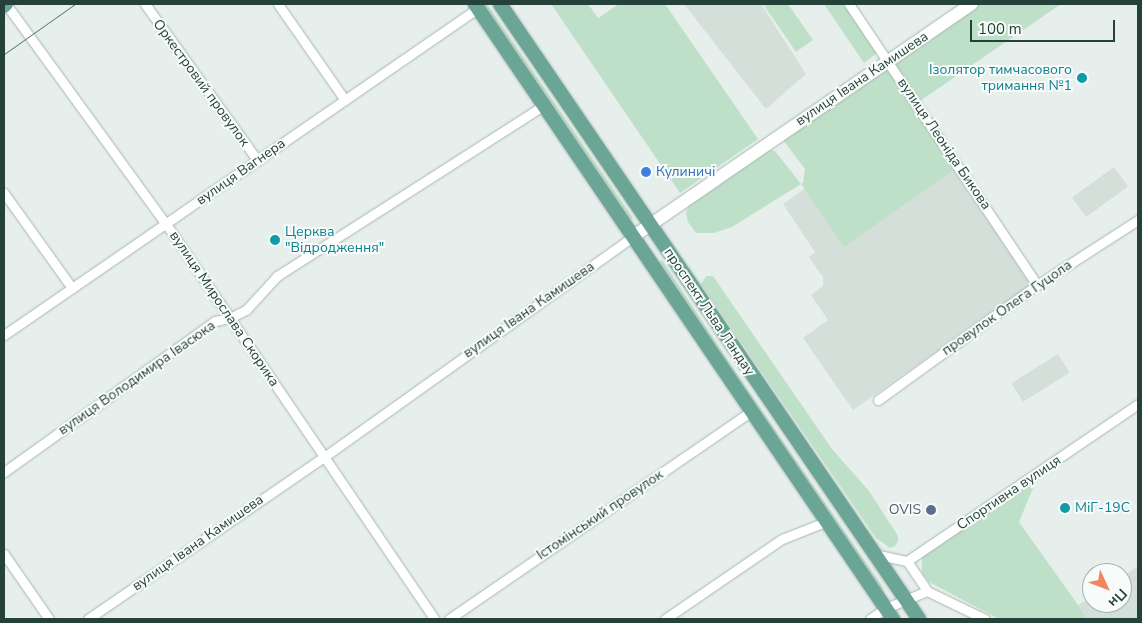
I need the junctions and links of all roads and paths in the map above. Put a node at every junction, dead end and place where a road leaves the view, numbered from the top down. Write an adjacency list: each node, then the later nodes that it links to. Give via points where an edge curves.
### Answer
1 (5, 4): 14 (street, вулиця Мирослава Скорика)
2 (145, 4): 11 (street, Оркестровий провулок)
3 (278, 4): 9 (street)
4 (500, 4): 15 (main road, проспект Льва Ландау)
5 (849, 4): 8 (street, вулиця Леоніда Бикова)
6 (972, 4): 8 (street, вулиця Івана Камишева)
7 (477, 6): 9 (street, вулиця Вагнера); 10 (main road, проспект Льва Ландау)
8 (889, 62): 15 (street, вулиця Івана Камишева); 17 (street, вулиця Леоніда Бикова)
9 (345, 100): 11 (street, вулиця Вагнера)
10 (544, 105): 16 (main road, проспект Льва Ландау); 19 (street, вулиця Володимира Івасюка, via 277,276 246,310)
11 (258, 162): 14 (street, вулиця Вагнера)
12 (4, 193): 18 (street)
13 (1138, 220): 17 (street, провулок Олега Гуцола)
14 (166, 224): 18 (street, вулиця Вагнера); 19 (street, вулиця Мирослава Скорика)
15 (650, 225): 16 (street, вулиця Івана Камишева); 28 (main road, проспект Льва Ландау)
16 (634, 236): 23 (main road, проспект Льва Ландау); 24 (street, вулиця Івана Камишева)
17 (1038, 285): 21 (street, провулок Олега Гуцола)
18 (72, 288): 20 (street, вулиця Вагнера)
19 (230, 318): 24 (street, вулиця Мирослава Скорика); 25 (street, вулиця Володимира Івасюка, via 215,321)
20 (4, 335)
21 (878, 400)
22 (1138, 404): 29 (street, Спортивна вулиця)
23 (752, 411): 26 (main road, проспект Льва Ландау); 36 (street, Істомінський провулок)
24 (324, 456): 34 (street, вулиця Івана Камишева); 35 (street, вулиця Мирослава Скорика)
25 (4, 472)
26 (825, 522): 32 (main road, проспект Льва Ландау); 37 (street, via 782,539)
27 (4, 554): 33 (street)
28 (873, 554): 29 (street); 31 (main road, проспект Льва Ландау)
29 (907, 561): 30 (street)
30 (927, 591): 31 (street); 40 (street)
31 (905, 599): 32 (street); 39 (main road, проспект Льва Ландау)
32 (889, 614): 38 (street)
33 (49, 619)
34 (88, 619)
35 (434, 619)
36 (448, 619)
37 (665, 619)
38 (870, 619)
39 (919, 619)
40 (984, 619)

